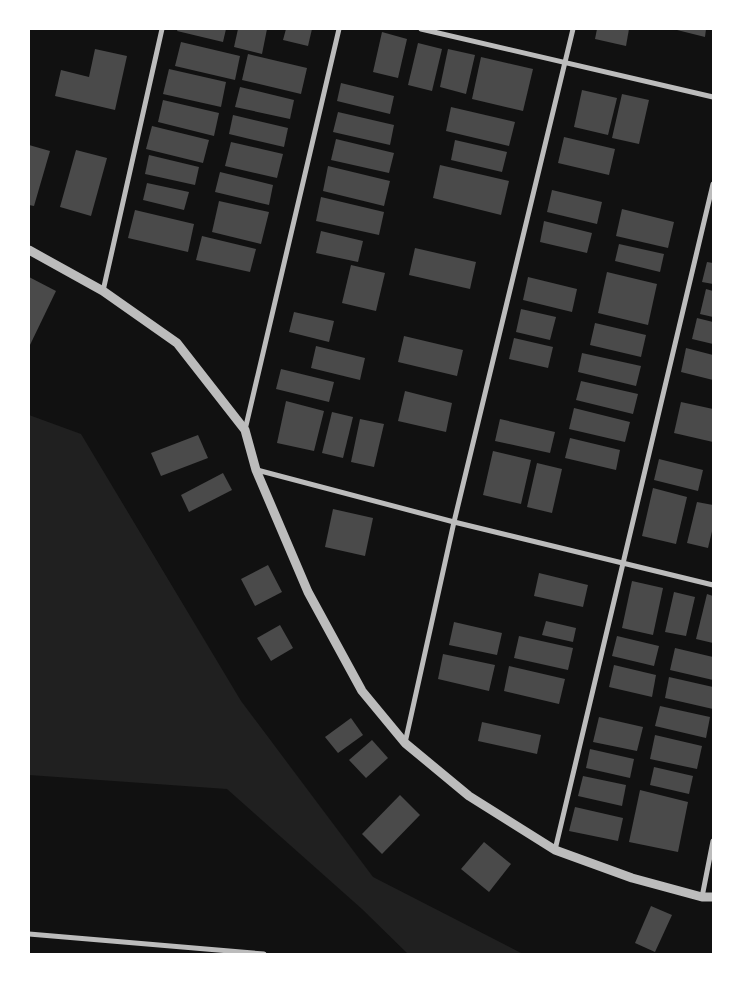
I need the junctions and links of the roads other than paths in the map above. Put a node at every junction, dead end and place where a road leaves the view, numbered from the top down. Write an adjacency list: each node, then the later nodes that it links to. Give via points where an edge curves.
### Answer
1 (162, 29): 9 (street)
2 (339, 29): 10 (street)
3 (420, 29): 5 (street)
4 (573, 29): 5 (street)
5 (565, 63): 6 (street); 12 (street)
6 (713, 97)
7 (713, 184): 13 (street)
8 (29, 250): 9 (street)
9 (103, 292): 10 (street, via 176,343)
10 (245, 430): 11 (street)
11 (256, 470): 12 (street); 15 (street, via 308,592 362,691)
12 (454, 522): 13 (street); 15 (street)
13 (623, 562): 14 (street); 17 (street)
14 (713, 585)
15 (405, 743): 17 (street, via 469,796)
16 (713, 841): 18 (street)
17 (555, 850): 18 (street, via 632,878)
18 (702, 896): 19 (street)
19 (713, 897)
20 (29, 934): 21 (street)
21 (264, 954)

